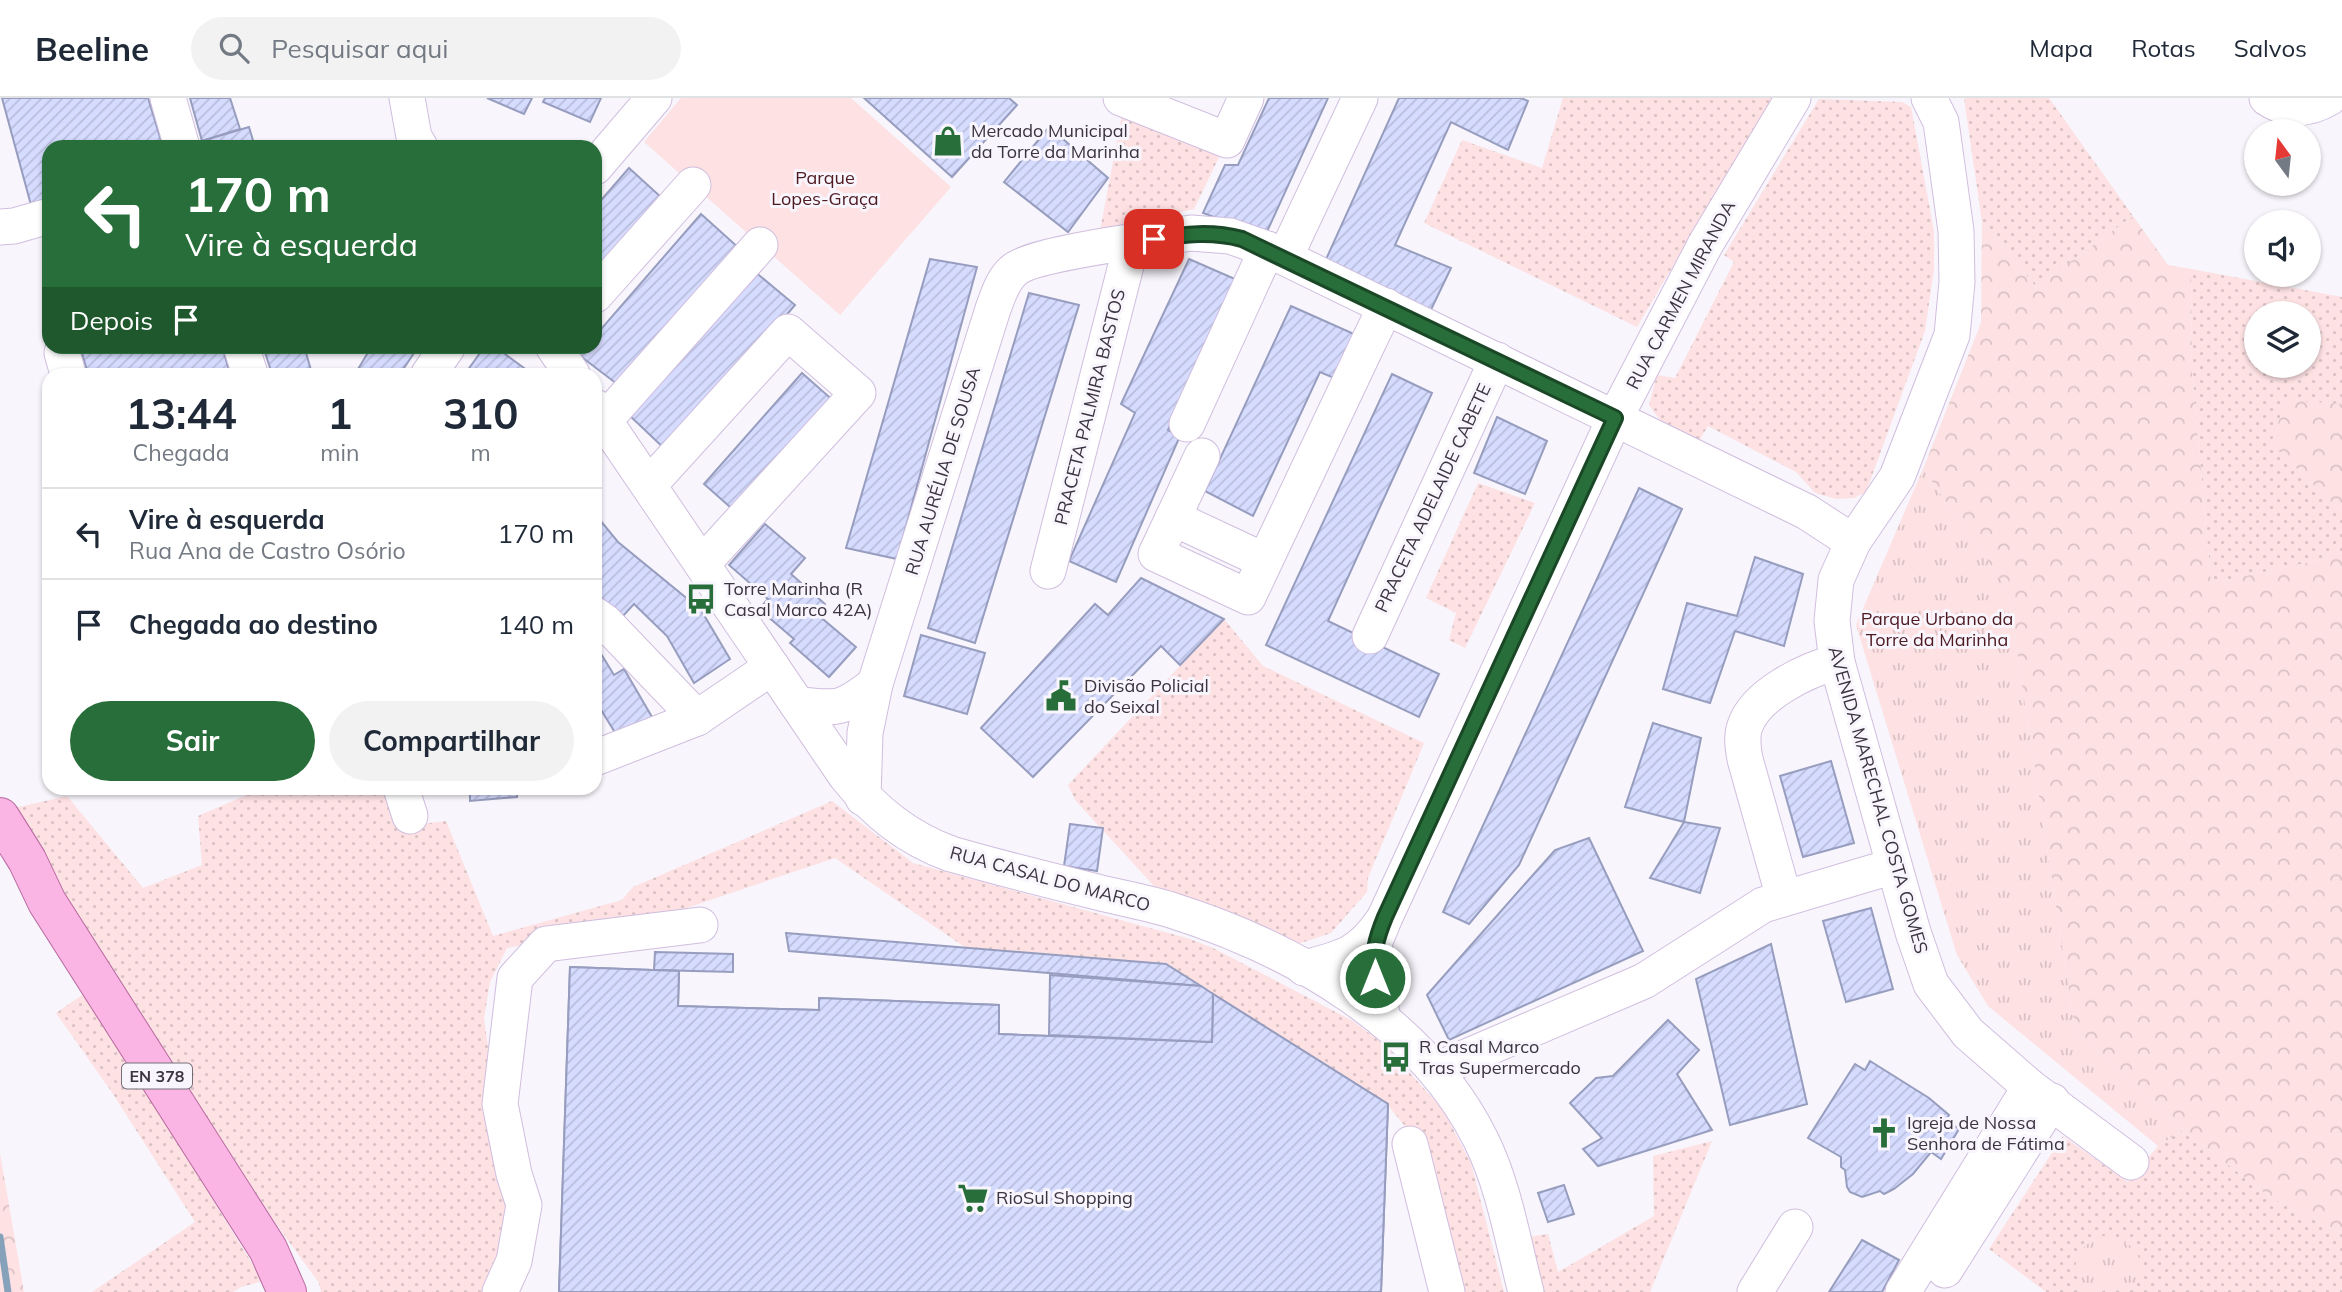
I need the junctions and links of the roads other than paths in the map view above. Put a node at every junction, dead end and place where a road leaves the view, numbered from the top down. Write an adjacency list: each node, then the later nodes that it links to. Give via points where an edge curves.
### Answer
1 (168, 98): 11 (street)
2 (407, 98): 12 (street)
3 (654, 98): 13 (street)
4 (1121, 98): 5 (street, via 1227,141)
5 (1246, 98)
6 (1360, 98): 21 (street)
7 (1793, 98): 27 (street, RUA CARMEN MIRANDA, via 1705,245)
8 (2267, 98): 9 (street, via 2288,108 2309,108)
9 (2329, 98)
10 (1938, 106): 29 (street, AVENIDA MARECHAL COSTA GOMES, via 1958,256 1952,335 1897,477)
11 (180, 140)
12 (416, 140)
13 (602, 159)
14 (693, 185): 22 (street)
15 (0, 204): 16 (street, via 5,210)
16 (42, 217)
17 (42, 217): 18 (street)
18 (0, 227)
19 (1132, 242): 21 (street, via 1214,233); 31 (street, PRACETA PALMIRA BASTOS); 36 (street, RUA AURÉLIA DE SOUSA, via 1040,258 1020,265 1005,280)
20 (760, 245): 25 (street)
21 (1276, 253): 23 (street); 23 (street, via 1195,440 1173,518 1265,561)
22 (602, 287)
23 (1386, 306): 24 (street)
24 (1497, 360): 27 (street); 33 (street, PRACETA ADELAIDE CABETE)
25 (602, 412)
26 (602, 417): 28 (street, RUA CASAL DO MARCO)
27 (1615, 418): 29 (street, via 1807,512); 46 (street, RUA CARMEN MIRANDA)
28 (649, 485): 30 (street, RUA CASAL DO MARCO); 30 (street, via 788,332 858,393)
29 (1853, 541): 34 (street, AVENIDA MARECHAL COSTA GOMES, via 1836,580 1832,621)
30 (702, 564): 35 (street, RUA CASAL DO MARCO)
31 (1048, 571)
32 (602, 620): 38 (street)
33 (1370, 636)
34 (1837, 662): 43 (street, AVENIDA MARECHAL COSTA GOMES); 44 (street, via 1806,672 1763,701 1750,715 1742,737)
35 (772, 667): 37 (street, RUA CASAL DO MARCO); 38 (street)
36 (875, 684): 37 (street, via 838,707); 40 (street, RUA AURÉLIA DE SOUSA, via 864,733)
37 (797, 704): 40 (street, RUA CASAL DO MARCO)
38 (697, 718): 39 (street)
39 (602, 755)
40 (863, 797): 48 (street, RUA CASAL DO MARCO, via 908,835 929,846 1169,910 1245,938)
41 (0, 817): 45 (main road, EN 378)
42 (0, 844): 45 (main road, EN 378)
43 (1894, 866): 44 (street); 51 (street, AVENIDA MARECHAL COSTA GOMES, via 1931,984 1968,1033)
44 (1784, 898): 50 (street, via 1752,910 1644,981)
45 (47, 902): 55 (main road, EN 378)
46 (1385, 917): 48 (street, RUA CARMEN MIRANDA, via 1360,949); 49 (street, RUA CARMEN MIRANDA, via 1373,960)
47 (700, 925): 58 (street, via 546,944 515,978 500,1104 524,1205 514,1261)
48 (1304, 968): 49 (street, RUA CASAL DO MARCO)
49 (1383, 1020): 50 (street, RUA CASAL DO MARCO)
50 (1436, 1070): 60 (street, RUA CASAL DO MARCO, via 1482,1143)
51 (2041, 1094): 53 (street, AVENIDA MARECHAL COSTA GOMES); 62 (street); 63 (street)
52 (1410, 1144): 59 (street)
53 (2131, 1162)
54 (1795, 1227): 61 (street)
55 (268, 1249): 56 (main road); 57 (main road)
56 (287, 1292)
57 (302, 1292)
58 (500, 1292)
59 (1447, 1292)
60 (1526, 1292)
61 (1755, 1292)
62 (1903, 1292)
63 (1931, 1292)

